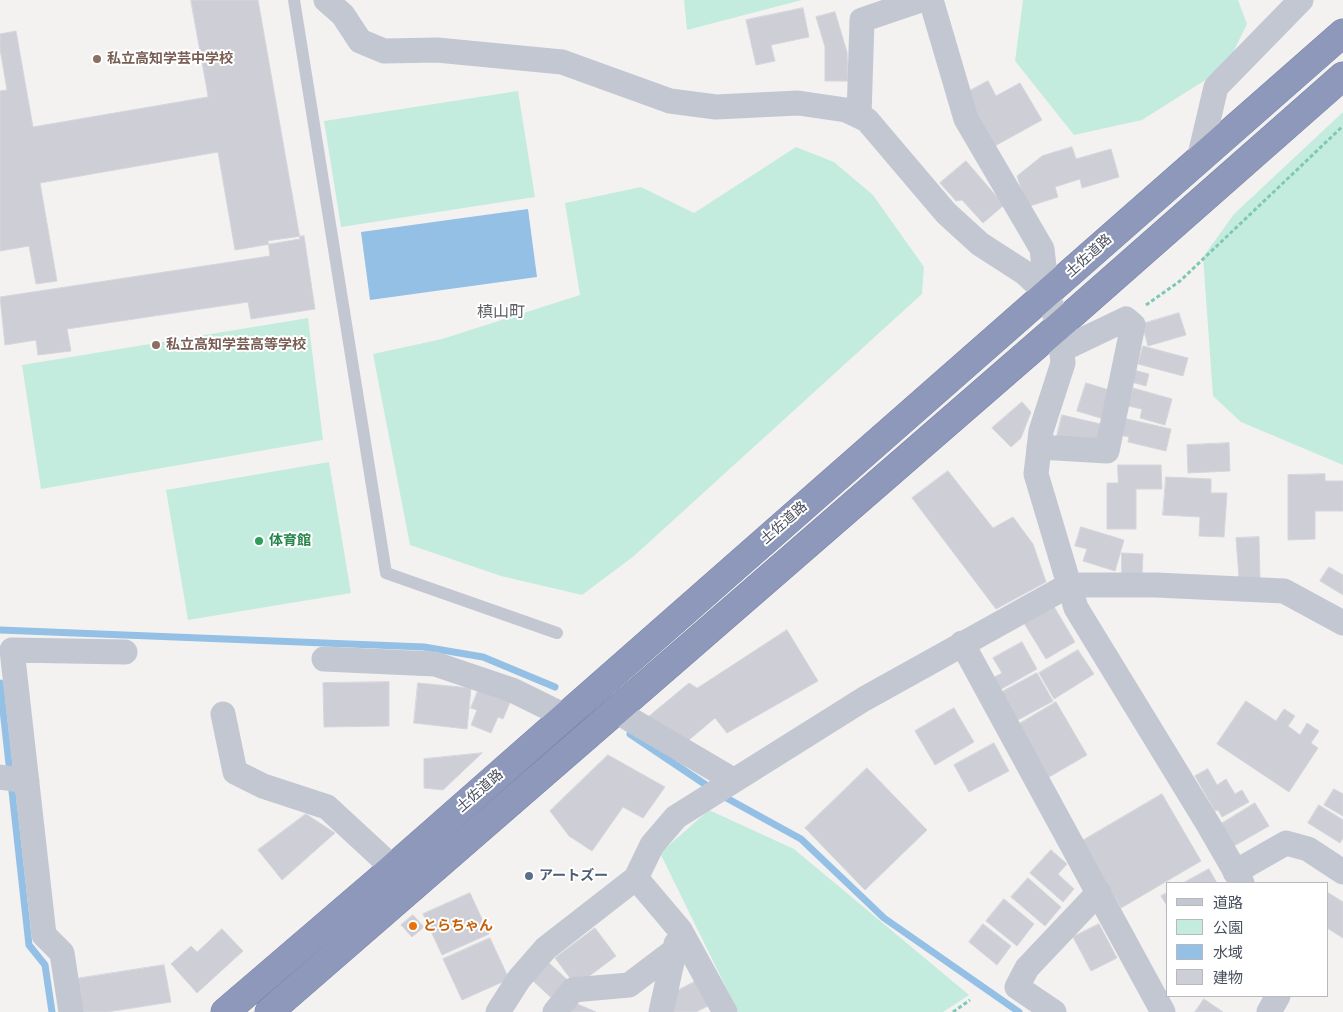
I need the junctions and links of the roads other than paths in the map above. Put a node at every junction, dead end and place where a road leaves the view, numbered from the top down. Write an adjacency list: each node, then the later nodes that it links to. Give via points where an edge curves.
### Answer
1 (294, 0): 15 (lane, via 386,573)
2 (326, 0): 8 (street, via 343,15 360,40 384,52 437,50 562,62 670,100 716,107 798,103 846,110)
3 (921, 0): 8 (street, via 862,20)
4 (931, 0): 10 (street, via 966,119 1042,249)
5 (1301, 0): 9 (street, via 1216,87)
6 (1343, 33): 9 (highway, 土佐道路)
7 (1343, 76): 11 (highway, 土佐道路)
8 (859, 116): 10 (street, via 867,120 946,213 980,244 1025,273)
9 (1199, 159): 10 (highway, 土佐道路)
10 (1047, 294): 11 (street); 21 (highway, 土佐道路)
11 (1060, 338): 12 (street, via 1063,363); 12 (street, via 1126,319 1132,326 1107,451); 19 (highway, 土佐道路)
12 (1039, 447): 13 (street, via 1036,474)
13 (1068, 584): 14 (street, via 1284,591); 16 (street); 27 (street, via 1076,608)
14 (1343, 623)
15 (558, 633)
16 (962, 643): 23 (street); 28 (street)
17 (125, 652): 22 (street, via 12,650)
18 (324, 659): 21 (street, via 435,664 512,690)
19 (616, 711): 23 (street); 32 (highway, 土佐道路)
20 (223, 714): 24 (street, via 235,772 263,786 327,807)
21 (565, 716): 24 (highway, 土佐道路)
22 (12, 780): 30 (street, via 44,935 62,952)
23 (732, 781): 26 (street, via 676,817 652,845)
24 (393, 868): 31 (highway, 土佐道路)
25 (1343, 872): 27 (street, via 1308,849 1286,843)
26 (636, 878): 29 (street); 33 (street, via 546,948 519,979)
27 (1239, 878)
28 (1099, 892): 37 (street, via 1027,968 1017,987); 38 (street)
29 (677, 940): 34 (street, via 629,985 573,990); 35 (street); 36 (street)
30 (71, 1012)
31 (225, 1012)
32 (269, 1012)
33 (498, 1012)
34 (555, 1012)
35 (661, 1012)
36 (726, 1012)
37 (1054, 1012)
38 (1163, 1012)

